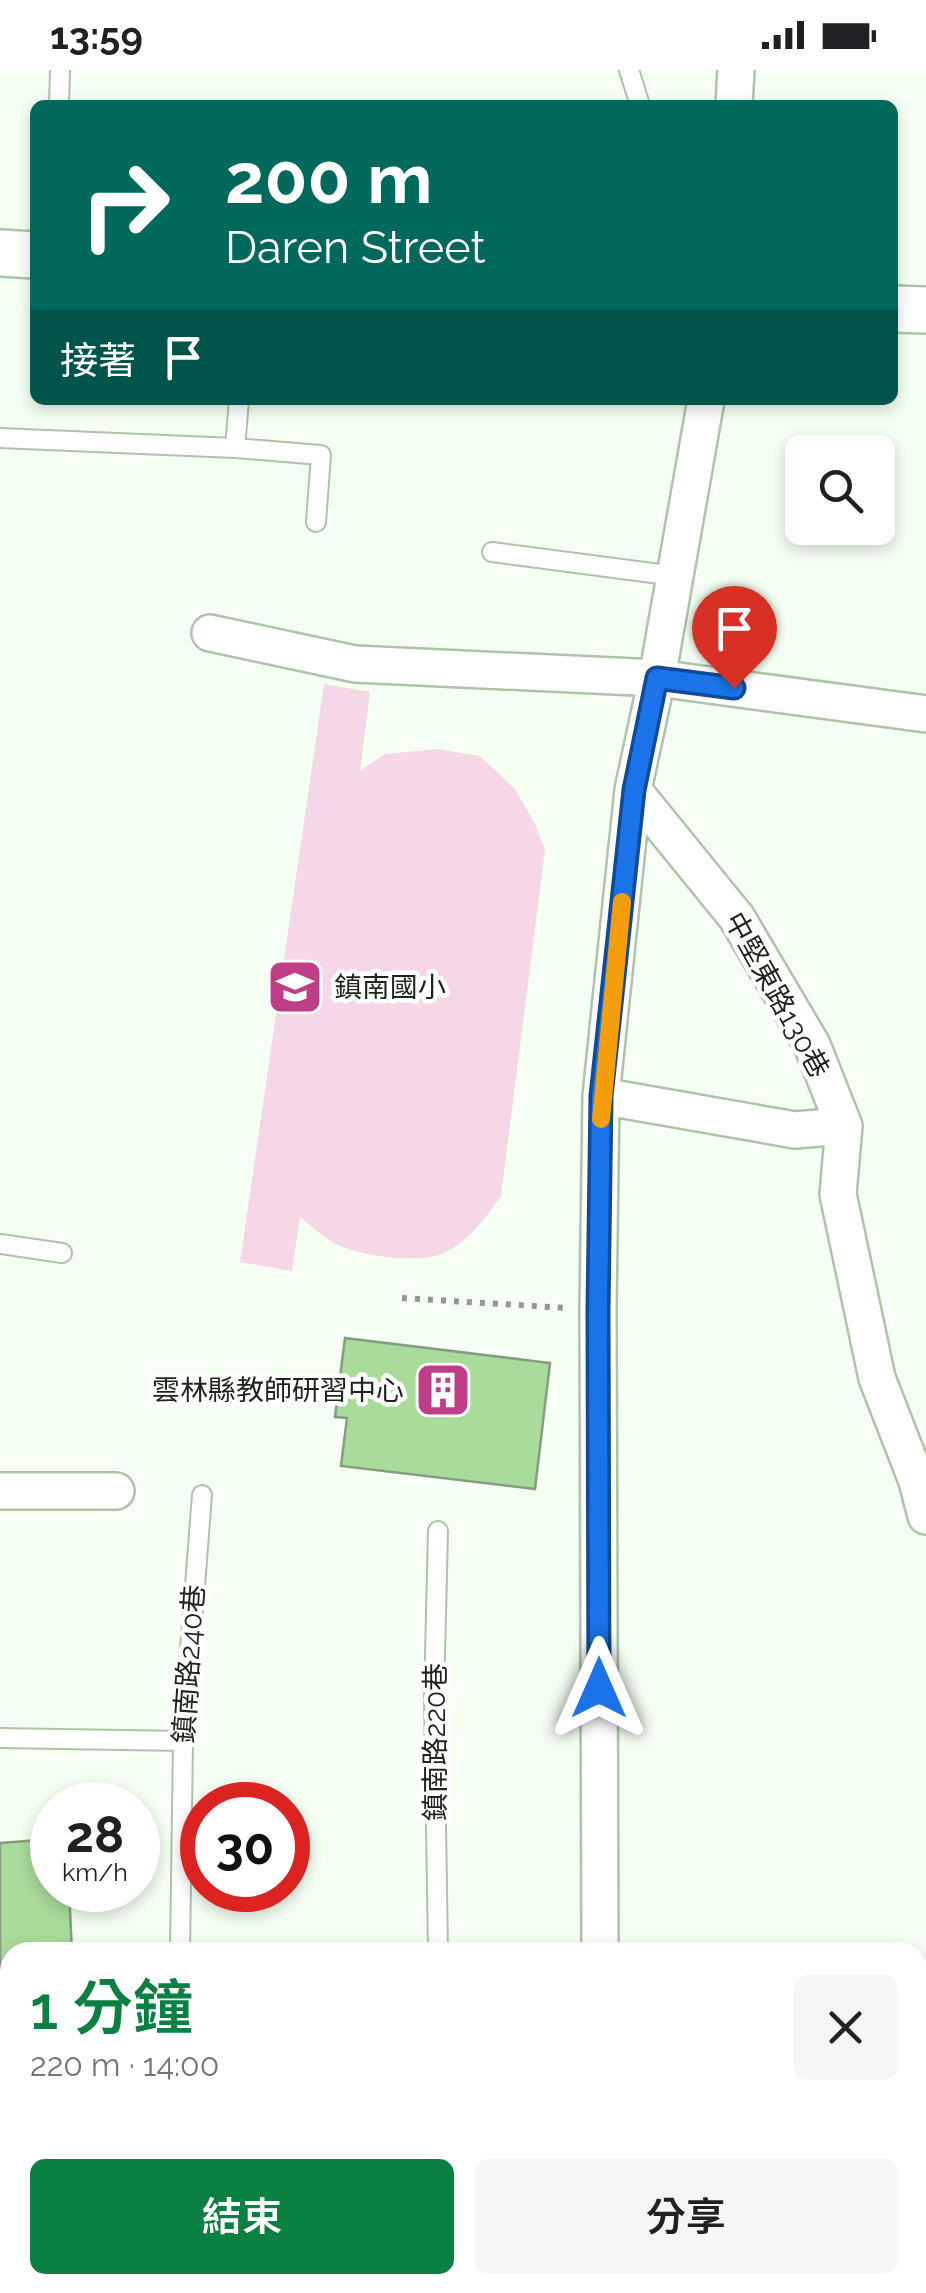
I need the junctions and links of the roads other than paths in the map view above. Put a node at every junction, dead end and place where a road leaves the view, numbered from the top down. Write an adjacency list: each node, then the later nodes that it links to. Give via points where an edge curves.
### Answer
1 (60, 70): 4 (lane)
2 (629, 70): 5 (lane)
3 (736, 70): 6 (street)
4 (59, 100)
5 (638, 100)
6 (734, 100)
7 (0, 252): 8 (street)
8 (30, 255)
9 (898, 309): 10 (street)
10 (926, 310)
11 (239, 405): 14 (lane)
12 (705, 405): 17 (street)
13 (0, 438): 14 (lane)
14 (235, 448): 15 (lane, via 321,455)
15 (316, 522)
16 (492, 552): 17 (lane)
17 (675, 576): 19 (street)
18 (210, 634): 19 (street, via 355,664)
19 (657, 678): 20 (street); 21 (street)
20 (926, 714)
21 (634, 790): 22 (street); 23 (street, 中堅東路130巷, via 737,918 812,1045)
22 (601, 1096): 23 (street, via 795,1130); 35 (street)
23 (844, 1126): 29 (street, 中堅東路130巷, via 838,1194 877,1378)
24 (0, 1244): 25 (lane)
25 (62, 1253)
26 (0, 1491): 27 (street)
27 (116, 1491)
28 (202, 1495): 32 (lane, 鎮南路240巷)
29 (926, 1516)
30 (438, 1531): 34 (lane, 鎮南路220巷)
31 (0, 1738): 32 (lane)
32 (183, 1741): 33 (lane, 鎮南路240巷)
33 (180, 1942)
34 (438, 1942)
35 (600, 1942)

